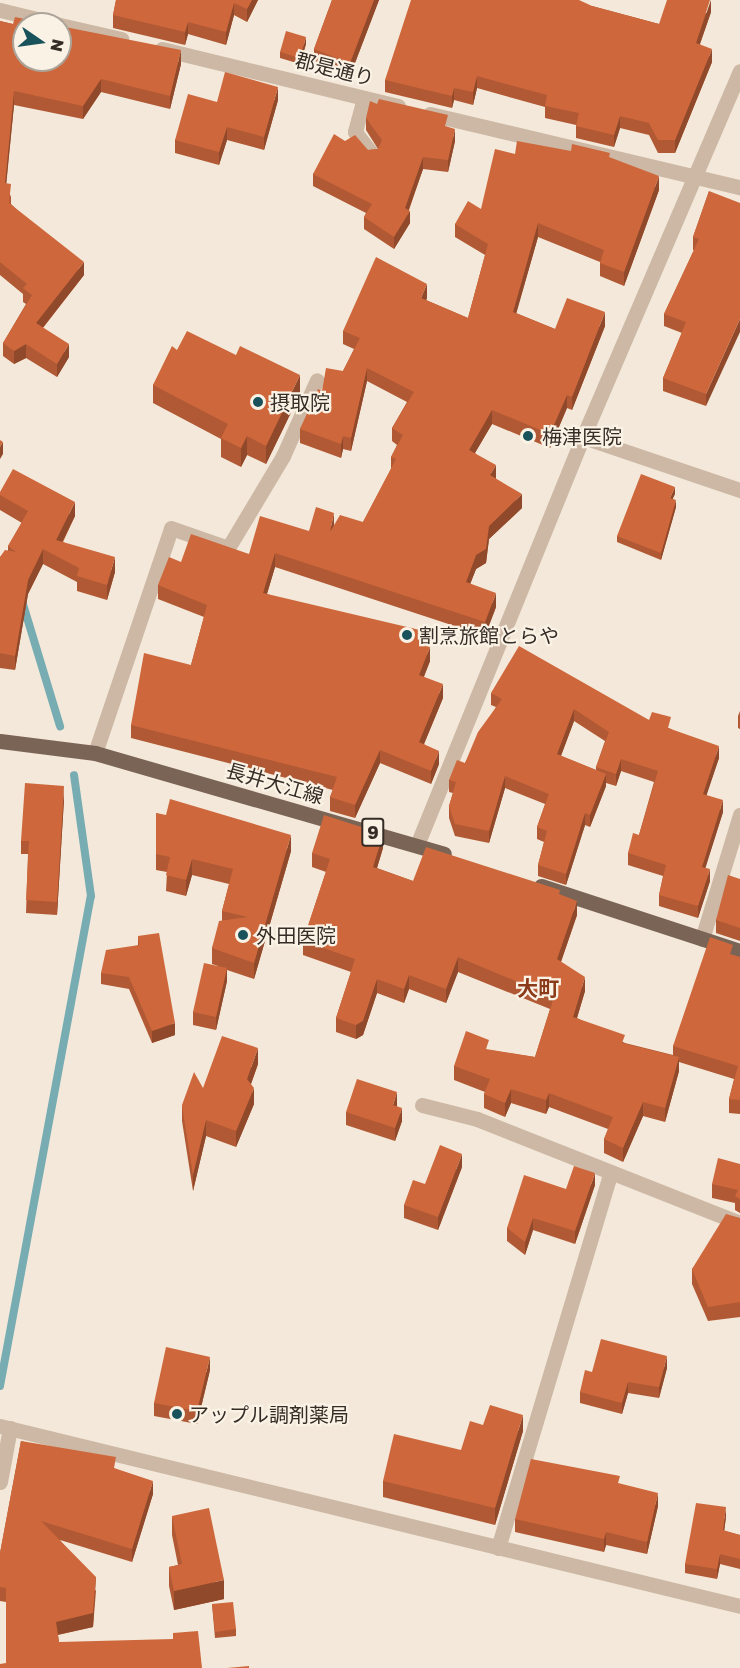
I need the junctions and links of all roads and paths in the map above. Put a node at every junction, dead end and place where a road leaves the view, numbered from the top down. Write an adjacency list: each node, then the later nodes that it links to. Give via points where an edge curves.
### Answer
1 (72, 27): 3 (street, 郡是通り)
2 (740, 71): 5 (street)
3 (364, 98): 4 (street, via 355,132); 5 (street, 郡是通り)
4 (372, 154)
5 (694, 176): 6 (street, 郡是通り); 8 (street)
6 (740, 187)
7 (317, 380): 11 (street, via 284,456 228,548 171,528)
8 (583, 437): 9 (street); 13 (street)
9 (740, 490)
10 (0, 741): 11 (main road, 長井大江線 / 9)
11 (95, 753): 13 (main road, 長井大江線 / 9)
12 (740, 814): 16 (street)
13 (417, 845): 14 (main road, 長井大江線 / 9)
14 (463, 860)
15 (520, 879): 16 (main road)
16 (702, 939): 17 (main road)
17 (740, 951)
18 (422, 1105): 19 (street, via 477,1119)
19 (610, 1175): 20 (street); 23 (street)
20 (740, 1223)
21 (5, 1427): 22 (street); 23 (street)
22 (0, 1482)
23 (498, 1548): 24 (street)
24 (740, 1606)

